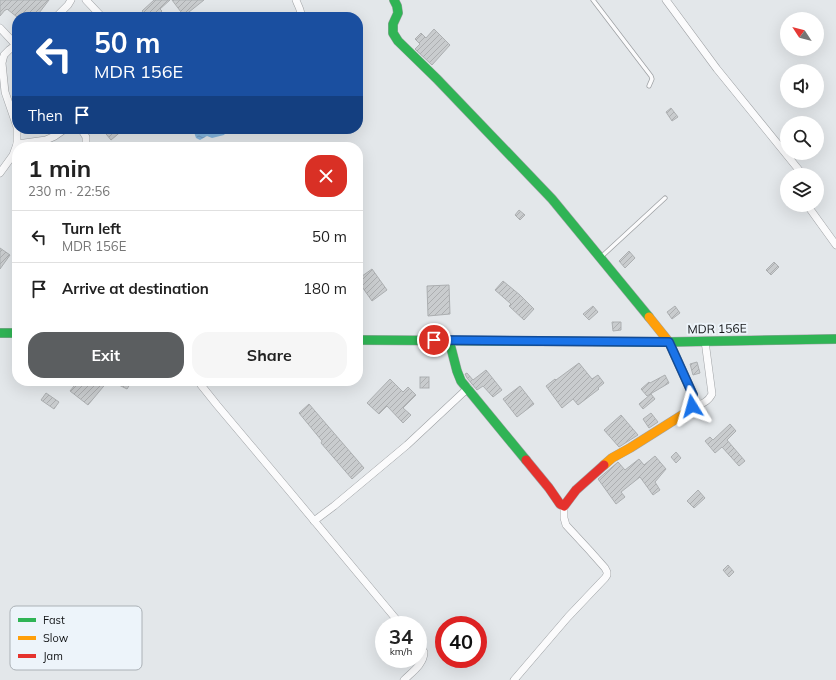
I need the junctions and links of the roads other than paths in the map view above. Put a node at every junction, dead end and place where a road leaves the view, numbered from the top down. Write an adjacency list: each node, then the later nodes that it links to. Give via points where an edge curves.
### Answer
1 (71, 0): 7 (street)
2 (86, 0): 8 (street)
3 (296, 0): 9 (street)
4 (394, 0): 23 (street, via 398,13 393,24 398,41 552,199)
5 (593, 0): 13 (lane, via 651,76)
6 (666, 0): 18 (street)
7 (61, 12)
8 (97, 12)
9 (301, 12)
10 (0, 28): 11 (street)
11 (12, 41)
12 (12, 48): 14 (street, via 4,55 2,63 6,92)
13 (649, 86)
14 (12, 111)
15 (58, 134): 16 (street, via 46,140)
16 (32, 142)
17 (12, 156): 19 (street)
18 (797, 168)
19 (0, 173)
20 (665, 198): 23 (lane)
21 (812, 212): 22 (street)
22 (836, 245)
23 (600, 257): 30 (street)
24 (0, 333): 25 (street)
25 (12, 333)
26 (836, 339): 29 (street, MDR 156E)
27 (363, 340): 28 (street, MDR 156E)
28 (449, 340): 30 (street, MDR 156E); 32 (street, via 457,371 461,381)
29 (705, 341): 30 (street, MDR 156E); 33 (street, via 712,394 704,403)
30 (669, 342): 33 (street, via 693,395)
31 (202, 386): 35 (street)
32 (468, 388): 34 (street); 35 (street, via 407,445)
33 (692, 406): 34 (street, via 688,412 612,458 576,490)
34 (564, 506): 39 (street, via 566,525 605,568 607,575)
35 (314, 521): 36 (street)
36 (393, 616)
37 (415, 668): 38 (street)
38 (404, 680)
39 (514, 680)

